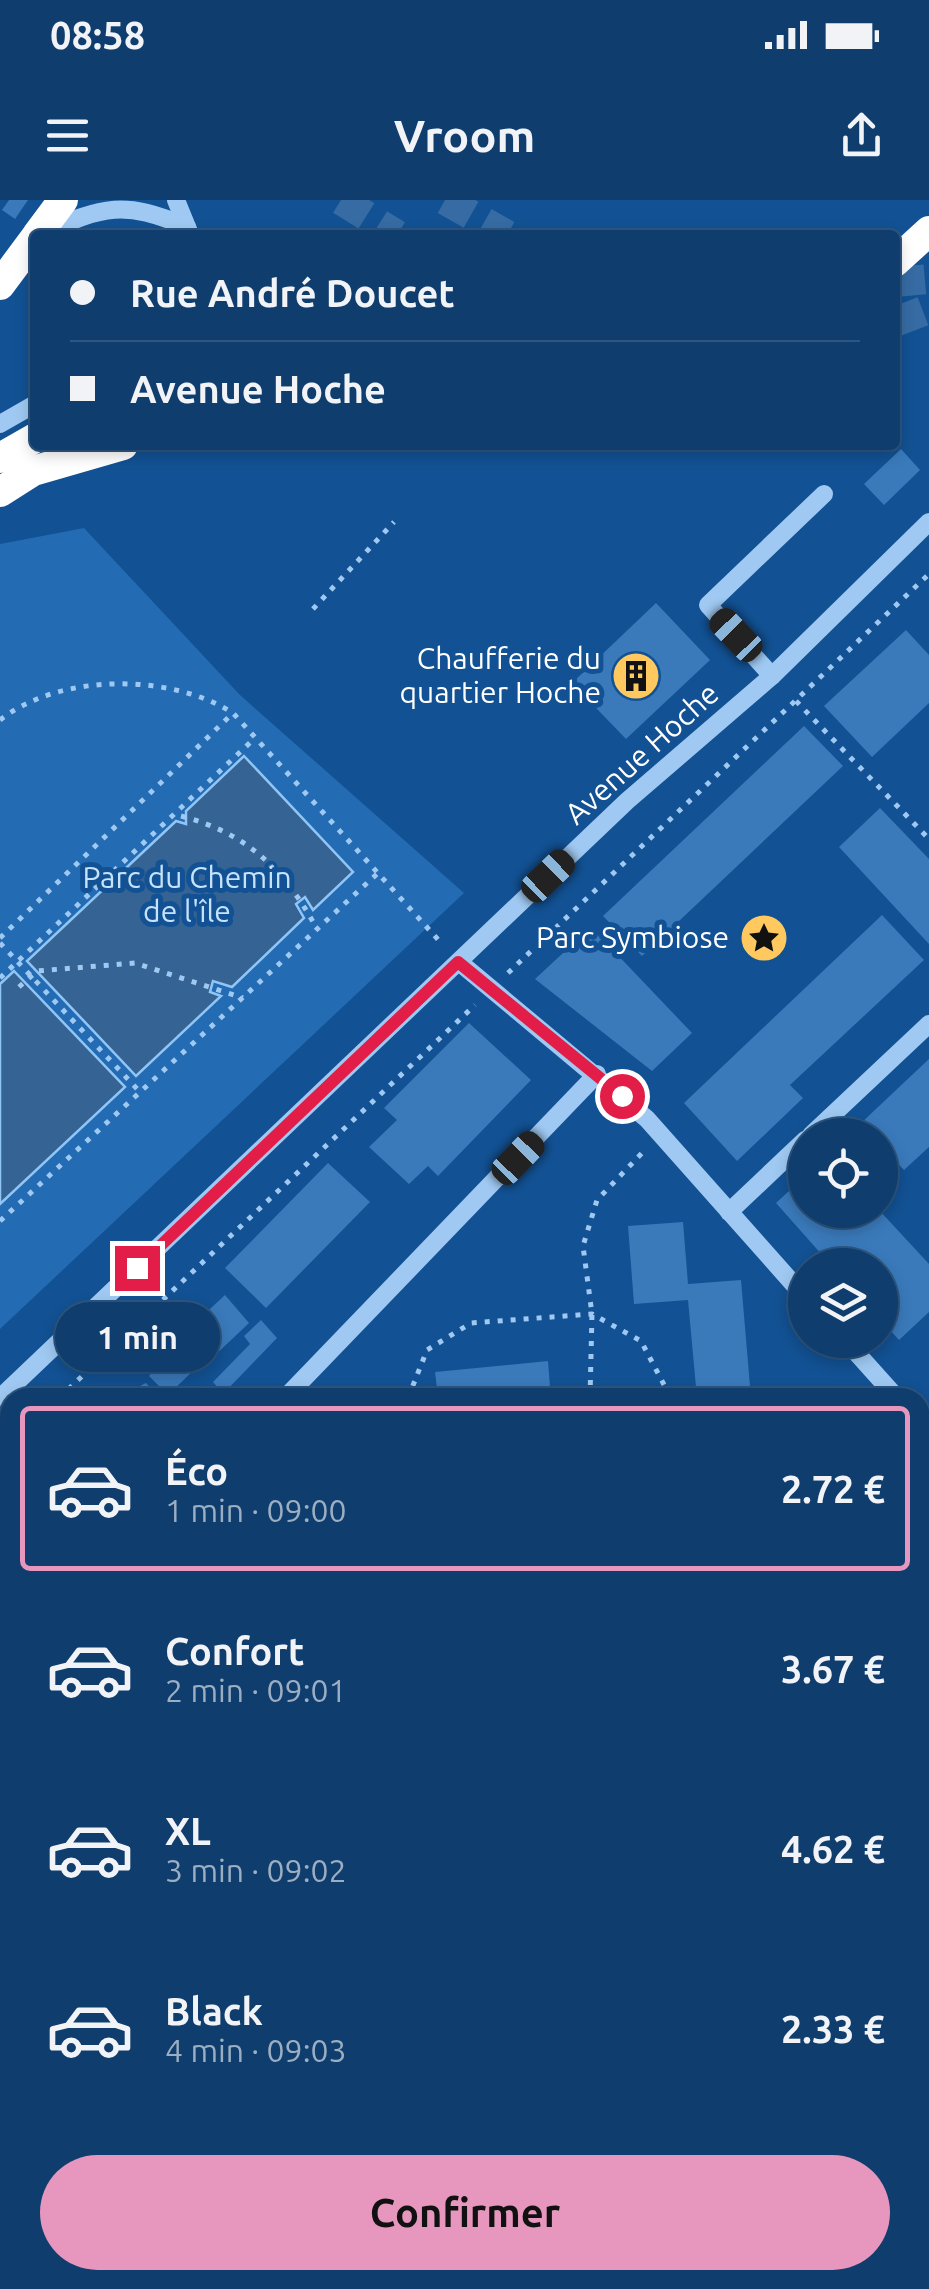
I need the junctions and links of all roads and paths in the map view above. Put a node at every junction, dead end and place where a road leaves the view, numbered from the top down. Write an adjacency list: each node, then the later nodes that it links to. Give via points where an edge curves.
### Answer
1 (63, 200): 3 (highway)
2 (176, 200): 6 (street)
3 (41, 230)
4 (51, 230): 5 (street, via 118,207 140,208)
5 (187, 230)
6 (189, 230)
7 (929, 230): 9 (highway)
8 (30, 245): 10 (highway)
9 (900, 257)
10 (0, 285)
11 (30, 407): 12 (street)
12 (0, 424)
13 (30, 441): 15 (highway)
14 (106, 450): 16 (highway, via 33,471)
15 (0, 458)
16 (0, 492)
17 (824, 494): 21 (street, via 708,605)
18 (394, 522): 20 (path)
19 (929, 522): 21 (street, Avenue Hoche)
20 (313, 609)
21 (772, 676): 26 (path); 31 (street, Avenue Hoche)
22 (233, 714): 23 (path, via 180,690 119,686 43,697); 24 (path); 29 (path)
23 (0, 720)
24 (255, 738): 27 (path); 30 (path)
25 (180, 816): 28 (path, via 256,848 289,883)
26 (929, 839)
27 (378, 874): 28 (path); 31 (path)
28 (317, 929): 35 (path)
29 (0, 941): 30 (path)
30 (18, 962): 32 (path); 33 (path)
31 (458, 962): 37 (street); 47 (street, Avenue Hoche)
32 (30, 975): 34 (path); 35 (path, via 136,963); 38 (path)
33 (0, 978)
34 (19, 987)
35 (243, 998): 38 (path)
36 (929, 1024): 39 (street)
37 (597, 1074): 40 (street); 48 (street)
38 (140, 1092): 43 (path)
39 (829, 1118)
40 (662, 1136): 42 (street); 45 (path, via 597,1200 583,1246)
41 (788, 1156): 42 (street)
42 (729, 1212): 44 (street)
43 (0, 1221)
44 (788, 1278)
45 (592, 1314): 49 (path, via 471,1323 427,1350); 50 (path); 51 (path, via 640,1341)
46 (861, 1358): 52 (street)
47 (11, 1388)
48 (295, 1388)
49 (412, 1388)
50 (590, 1388)
51 (666, 1388)
52 (889, 1388)

